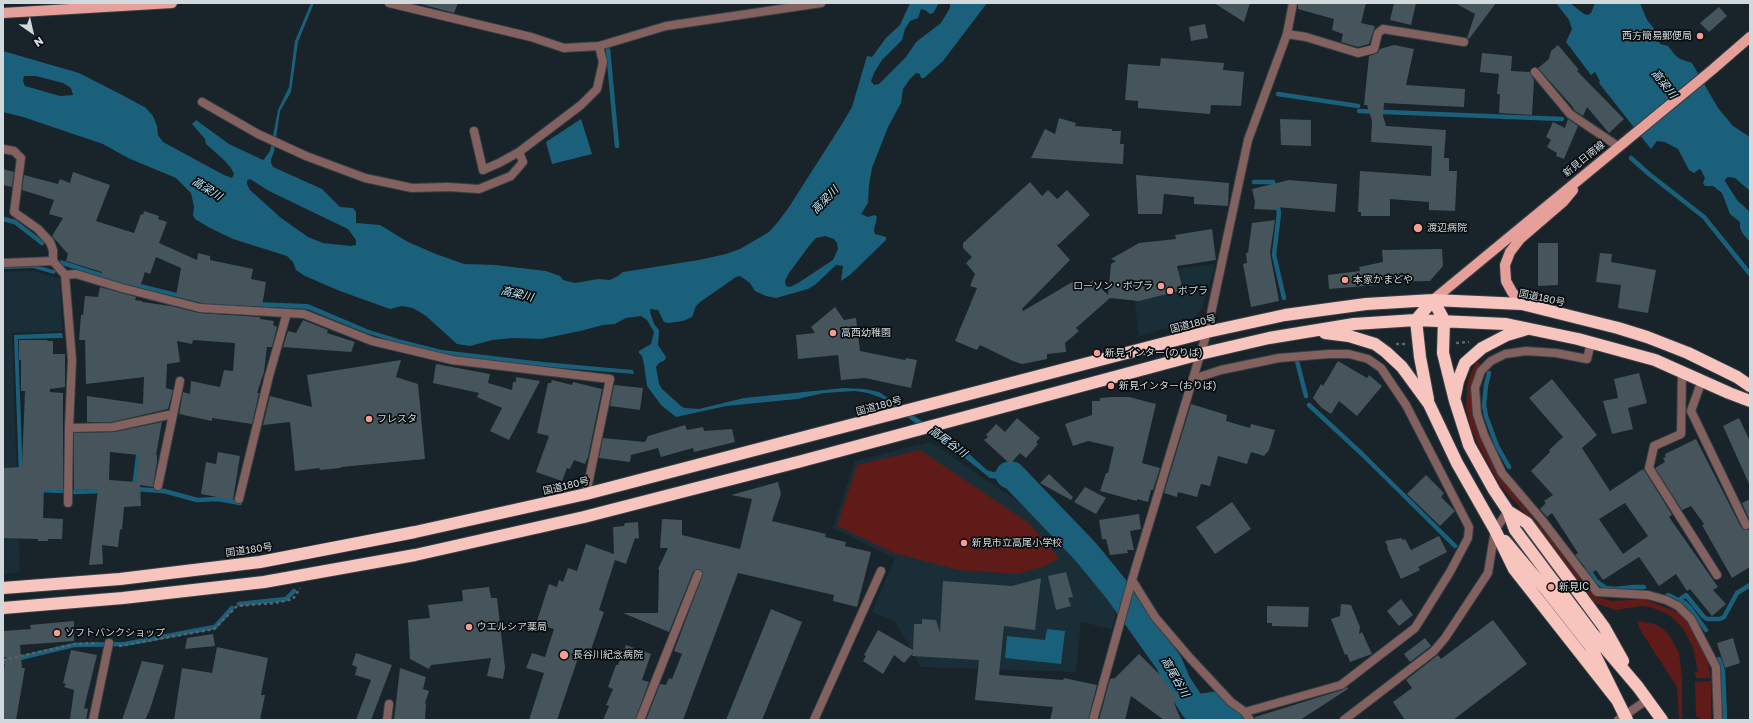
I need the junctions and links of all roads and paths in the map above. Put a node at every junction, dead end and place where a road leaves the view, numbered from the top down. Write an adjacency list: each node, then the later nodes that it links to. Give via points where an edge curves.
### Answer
1 (172, 3): 5 (main road)
2 (389, 3): 9 (street, via 531,37 564,48)
3 (821, 3): 9 (street, via 666,26)
4 (1293, 3): 6 (street)
5 (3, 13)
6 (1287, 34): 8 (street, via 1306,37 1358,53 1374,49 1378,33 1384,29); 27 (street, via 1248,140)
7 (1750, 37): 13 (main road, 新見日南線)
8 (1464, 42)
9 (599, 46): 15 (street, via 603,62 597,89 581,105)
10 (1535, 72): 13 (street, via 1570,114)
11 (202, 102): 15 (street, via 258,134 306,156 365,178 412,188 479,189 511,176 524,162)
12 (474, 131): 15 (street, via 483,170)
13 (1619, 146): 16 (main road, 新見日南線)
14 (3, 149): 17 (street, via 14,151 21,158 14,212 38,229 50,242)
15 (519, 152)
16 (1595, 166): 20 (main road, 新見日南線); 21 (main road, via 1564,202 1520,239 1510,252 1504,265 1506,281)
17 (53, 261): 18 (street); 19 (street)
18 (3, 263)
19 (66, 275): 22 (street, via 76,274 200,308); 39 (street, via 72,360)
20 (1433, 300): 21 (highway, 国道180号); 23 (highway); 24 (highway); 27 (highway, 国道180号, via 1366,304 1285,315)
21 (1522, 304): 34 (highway, 国道180号, via 1647,337 1688,353)
22 (287, 313): 41 (street, via 304,314 372,341 452,360 610,379); 42 (street)
23 (1416, 320): 24 (highway); 26 (highway, via 1354,324); 37 (highway)
24 (1444, 320): 25 (highway, via 1506,324); 35 (highway, via 1443,353)
25 (1528, 329): 28 (highway); 35 (highway, via 1507,335 1482,348 1465,363)
26 (1312, 331): 29 (highway); 37 (highway, via 1349,336 1375,344 1402,367)
27 (1207, 332): 29 (street); 41 (highway, 国道180号)
28 (1591, 343): 30 (highway, via 1655,360); 70 (street, via 1588,359 1526,351 1505,354 1491,361 1481,371 1475,388 1477,414 1484,435 1502,473 1597,592 1648,595 1678,606 1692,619 1716,667)
29 (1200, 354): 31 (street); 55 (highway, via 584,517 415,555 264,582)
30 (1682, 372): 32 (highway); 49 (street, via 1681,434 1654,446 1649,468)
31 (1193, 379): 50 (street); 60 (street, via 1221,370 1279,358 1349,354 1368,359 1381,368 1406,405 1468,527 1468,538 1415,628 1341,685)
32 (1702, 380): 36 (highway); 45 (street, via 1691,411)
33 (180, 381): 38 (street)
34 (1750, 386)
35 (1455, 400): 44 (highway, via 1469,445)
36 (1750, 401)
37 (1429, 404): 46 (highway, via 1457,463)
38 (174, 414): 39 (street, via 113,427); 40 (street)
39 (69, 428): 43 (street)
40 (158, 486)
41 (586, 494): 52 (highway, 国道180号, via 415,532 260,562 120,579)
42 (239, 500)
43 (68, 503)
44 (1508, 511): 46 (street); 58 (highway, via 1527,523 1604,627)
45 (1746, 525)
46 (1495, 530): 61 (highway, via 1534,574 1591,647); 68 (street, via 1488,573 1445,638 1434,651)
47 (881, 571): 65 (street)
48 (698, 574): 64 (street)
49 (1717, 575)
50 (1132, 580): 60 (street, via 1155,617 1190,658 1231,702); 66 (street)
51 (301, 586): 54 (path, via 292,599)
52 (3, 588)
53 (236, 601): 54 (path)
54 (237, 606): 56 (path, via 214,630 121,647)
55 (3, 608)
56 (109, 643): 57 (path, via 75,644); 62 (street)
57 (3, 660)
58 (1647, 700): 61 (street); 69 (highway)
59 (389, 704): 63 (street)
60 (1245, 712): 67 (street)
61 (1623, 718)
62 (93, 720)
63 (387, 720)
64 (640, 720)
65 (814, 720)
66 (1093, 720)
67 (1250, 720)
68 (1344, 720)
69 (1662, 720)
70 (1718, 720)

